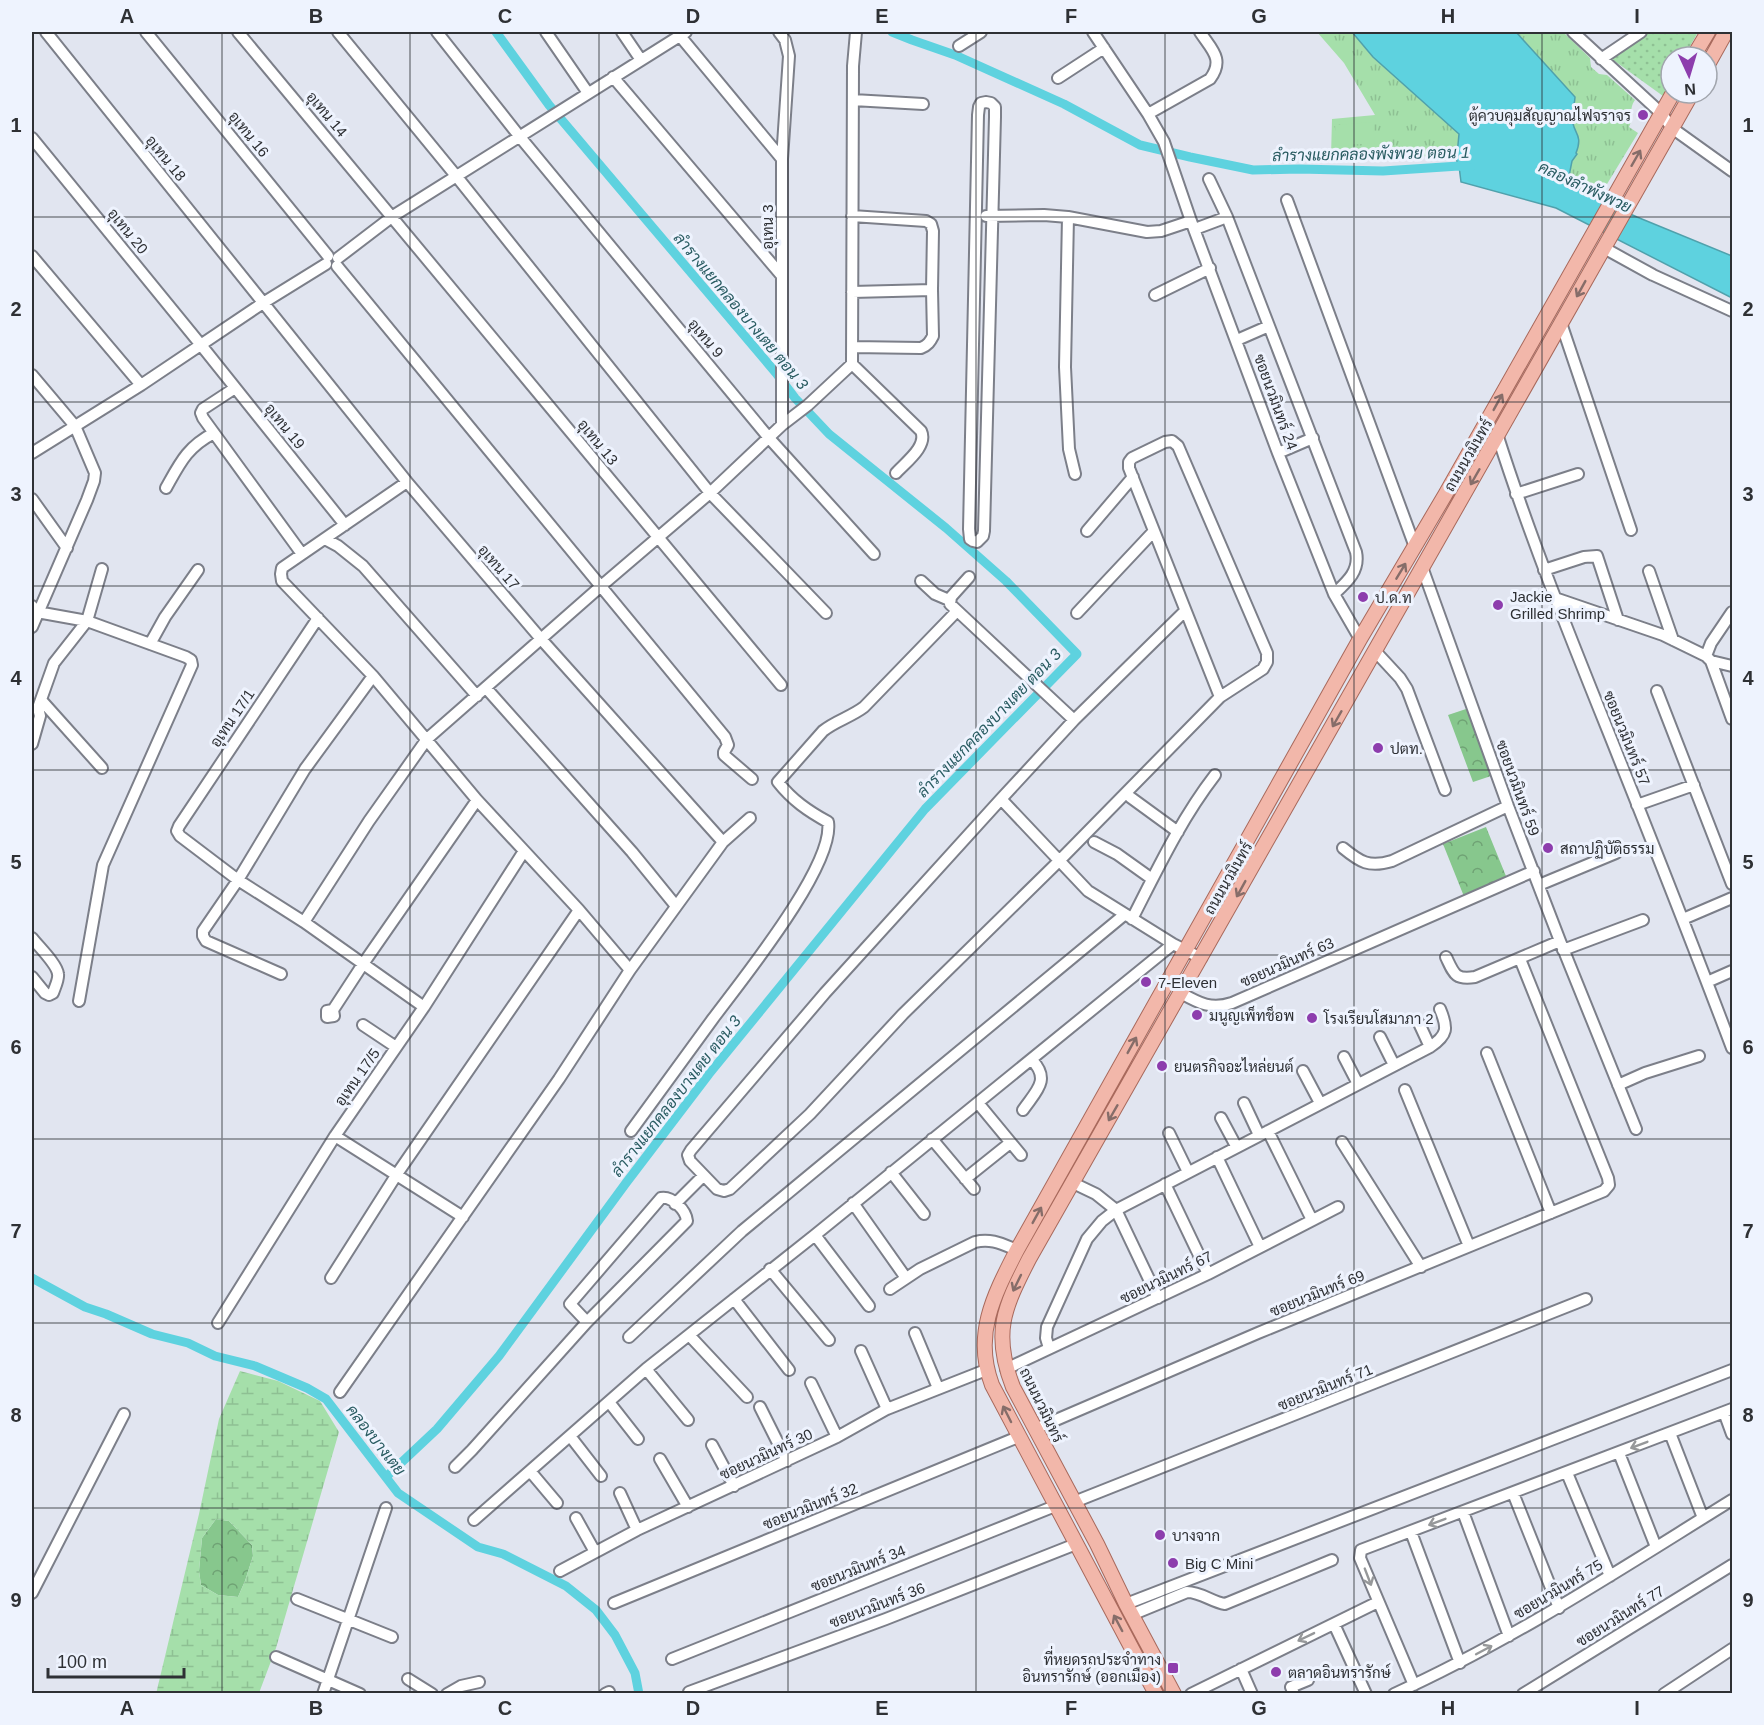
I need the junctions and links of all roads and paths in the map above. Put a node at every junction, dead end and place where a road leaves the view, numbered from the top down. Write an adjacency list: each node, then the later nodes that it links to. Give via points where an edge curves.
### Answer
1 (46, 32): 54 (street, อุเทน 18)
2 (146, 32): 48 (street, อุเทน 16)
3 (238, 32): 39 (street, อุเทน 14)
4 (338, 32): 36 (street)
5 (437, 32): 33 (street, อุเทน 9)
6 (546, 32): 24 (street)
7 (622, 32): 21 (street)
8 (779, 32): 34 (street, อุเทน 3, via 789,56)
9 (981, 32): 18 (street)
10 (1093, 32): 19 (street, ซอยนวมินทร์ 24)
11 (1200, 32): 30 (street, via 1218,60 1217,70 1210,79)
12 (1573, 32): 20 (street)
13 (1641, 32): 20 (street)
14 (1708, 32): 17 (main road)
15 (856, 33): 25 (street)
16 (683, 34): 21 (street); 34 (street)
17 (1700, 45)
18 (959, 46)
19 (1104, 48): 23 (street); 30 (street, ซอยนวมินทร์ 24)
20 (1601, 59): 29 (street)
21 (641, 60): 22 (street)
22 (613, 76): 24 (street); 50 (street)
23 (1058, 78)
24 (588, 93): 33 (street)
25 (853, 100): 26 (street); 40 (street)
26 (923, 104)
27 (1666, 105): 29 (main road, ถนนนวมินทร์)
28 (1685, 105): 31 (main road, ถนนนวมินทร์)
29 (1661, 113): 31 (street); 88 (main road, ถนนนวมินทร์, one-way to 29)
30 (1148, 114): 45 (street, ซอยนวมินทร์ 24, via 1166,148)
31 (1672, 128): 35 (street); 46 (main road, ถนนนวมินทร์)
32 (32, 138): 59 (street, อุเทน 20)
33 (520, 138): 36 (street); 69 (street, อุเทน 9)
34 (782, 159): 50 (street, อุเทน 3)
35 (1732, 171)
36 (458, 177): 39 (street); 79 (street)
37 (1209, 179): 44 (street)
38 (1287, 200): 88 (street)
39 (393, 216): 48 (street); 86 (street, อุเทน 13)
40 (852, 216): 51 (street, via 931,224); 52 (street)
41 (977, 216): 42 (street); 42 (street, via 978,115 979,106 986,102 994,107); 42 (street, via 969,529 973,542 984,531)
42 (993, 216): 43 (street)
43 (1068, 217): 45 (street, via 1147,232); 74 (street, via 1065,367 1069,449)
44 (1227, 217): 45 (street); 57 (street)
45 (1193, 225): 49 (street, ซอยนวมินทร์ 24)
46 (1607, 243): 55 (street, via 1653,275); 56 (main road, ถนนนวมินทร์, one-way to 56)
47 (32, 256): 63 (street)
48 (332, 261): 54 (street); 99 (street, อุเทน 16)
49 (1210, 268): 53 (street); 58 (street, ซอยนวมินทร์ 24)
50 (782, 276): 65 (street, อุเทน 3)
51 (932, 291): 52 (street); 60 (street, via 933,336 927,346)
52 (852, 292): 60 (street)
53 (1155, 295)
54 (263, 303): 59 (street); 77 (street, อุเทน 17)
55 (1732, 311)
56 (1561, 323): 68 (main road, ถนนนวมินทร์); 83 (street)
57 (1269, 326): 58 (street); 70 (street)
58 (1237, 340): 72 (street, ซอยนวมินทร์ 24)
59 (201, 345): 63 (street); 64 (street, อุเทน 19)
60 (852, 347): 61 (street)
61 (852, 364): 65 (street); 73 (street, via 924,437)
62 (32, 375): 66 (street)
63 (141, 385): 66 (street)
64 (235, 388): 67 (street, via 201,413); 82 (street, อุเทน 19)
65 (782, 425): 69 (street)
66 (75, 426): 71 (street); 89 (street, via 94,481)
67 (214, 433): 78 (street, via 188,452); 90 (street)
68 (1497, 437): 80 (street, ซอยนวมินทร์ 57); 92 (main road, ถนนนวมินทร์, one-way to 92)
69 (769, 438): 79 (street); 91 (street, อุเทน 9)
70 (1313, 438): 72 (street); 100 (street, via 1358,561 1349,580)
71 (32, 453)
72 (1278, 453): 100 (street, ซอยนวมินทร์ 24)
73 (896, 473)
74 (1075, 474)
75 (1578, 474): 80 (street)
76 (1133, 477): 84 (street); 85 (street); 125 (street, via 1129,468 1132,458 1166,442 1178,446 1267,653 1263,669)
77 (407, 482): 82 (street); 113 (street, อุเทน 17)
78 (166, 488)
79 (710, 493): 86 (street); 107 (street)
80 (1516, 494): 95 (street, ซอยนวมินทร์ 57)
81 (32, 499): 89 (street)
82 (345, 525): 87 (street)
83 (1631, 530)
84 (1087, 531)
85 (1154, 531): 105 (street); 108 (street)
86 (657, 537): 99 (street); 121 (street, อุเทน 13)
87 (325, 539): 90 (street); 124 (street, via 363,566)
88 (1415, 547): 114 (main road, ถนนนวมินทร์, one-way to 88)
89 (67, 549): 103 (street)
90 (302, 554): 109 (street, via 282,568 282,581)
91 (874, 554)
92 (1422, 567): 117 (main road, ถนนนวมินทร์); 140 (street, ซอยนวมินทร์ 59)
93 (102, 570): 111 (street)
94 (198, 570): 116 (street)
95 (1544, 570): 101 (street, ซอยนวมินทร์ 57); 110 (street, via 1584,556 1597,556)
96 (1649, 571): 115 (street)
97 (969, 577): 102 (street)
98 (921, 581): 102 (street, via 935,594)
99 (600, 587): 113 (street); 133 (street, อุเทน 16, via 725,737 728,745 724,755)
100 (1334, 594): 114 (street, ซอยนวมินทร์ 24)
101 (1555, 598): 110 (street); 139 (street, ซอยนวมินทร์ 57)
102 (950, 600): 104 (street)
103 (34, 609): 111 (street); 112 (street)
104 (957, 611): 128 (street); 199 (street, via 864,707 823,731 778,782 799,804 828,822 819,860 778,931)
105 (1185, 611): 125 (street); 128 (street)
106 (1732, 612): 118 (street, via 1710,643)
107 (826, 613)
108 (1077, 613)
109 (318, 618): 120 (street); 151 (street, อุเทน 17/1, via 177,831)
110 (1618, 620): 115 (street)
111 (87, 621): 116 (street); 126 (street, via 54,663)
112 (32, 627)
113 (541, 639): 122 (street); 143 (street, อุเทน 17)
114 (1360, 639): 117 (main road); 163 (main road, ถนนนวมินทร์)
115 (1673, 640): 118 (street)
116 (150, 644): 174 (street, via 186,657 192,665 103,865)
117 (1375, 651): 135 (street, via 1407,689); 165 (main road, ถนนนวมินทร์, one-way to 165)
118 (1709, 659): 119 (street); 127 (street)
119 (1732, 666)
120 (373, 676): 129 (street); 151 (street, via 305,769)
121 (781, 685)
122 (486, 688): 124 (street); 155 (street)
123 (1657, 691): 134 (street)
124 (477, 696): 129 (street)
125 (1220, 696): 148 (street)
126 (42, 700): 130 (street); 131 (street)
127 (1732, 719)
128 (1074, 720): 137 (street)
129 (427, 739): 138 (street); 160 (street)
130 (32, 744)
131 (102, 768)
132 (1215, 775): 142 (street)
133 (752, 779)
134 (1694, 785): 139 (street); 152 (street)
135 (1444, 790)
136 (1130, 797): 142 (street)
137 (1001, 798): 148 (street); 212 (street, via 825,993 691,1150 690,1161)
138 (477, 800): 146 (street); 167 (street)
139 (1637, 805): 158 (street, ซอยนวมินทร์ 57)
140 (1508, 806): 145 (street, via 1380,865 1356,859); 149 (street, ซอยนวมินทร์ 59)
141 (750, 818): 143 (street)
142 (1178, 832): 150 (street)
143 (723, 842): 155 (street)
144 (1094, 842): 150 (street)
145 (1343, 848)
146 (524, 851): 156 (street); 175 (street, อุเทน 17/5)
147 (1616, 853): 153 (street)
148 (1059, 861): 157 (street, via 1088,891); 212 (street, via 903,1014 810,1114 730,1189 717,1189)
149 (1534, 871): 153 (street, ซอยนวมินทร์ 59); 173 (street, ซอยนวมินทร์ 63, via 1224,1006 1211,1006)
150 (1152, 879): 157 (street)
151 (238, 880): 160 (street); 170 (street, via 203,936 212,944)
152 (1732, 884)
153 (1539, 885): 162 (street, ซอยนวมินทร์ 59)
154 (1732, 898): 158 (street)
155 (676, 906): 168 (street)
156 (579, 910): 168 (street); 211 (street)
157 (1128, 917): 163 (street); 243 (street, via 742,1231)
158 (1683, 919): 172 (street, ซอยนวมินทร์ 57)
159 (1643, 920): 162 (street)
160 (304, 922): 167 (street)
161 (32, 938): 171 (street, via 58,972 53,993 45,993)
162 (1562, 945): 166 (street); 191 (street, ซอยนวมินทร์ 59)
163 (1179, 947): 165 (street); 187 (street); 228 (main road, ถนนนวมินทร์, one-way to 163)
164 (1446, 957): 166 (street, via 1457,977 1465,979)
165 (1201, 958): 173 (main road, ถนนนวมินทร์)
166 (1520, 958): 221 (street, ซอยนวมินทร์ 69, via 1609,1185 1596,1195)
167 (363, 964): 175 (street); 177 (street)
168 (630, 970): 223 (street)
169 (1732, 971): 172 (street)
170 (281, 974)
171 (32, 977)
172 (1707, 982): 183 (street, ซอยนวมินทร์ 57)
173 (1181, 993): 214 (main road, ถนนนวมินทร์, one-way to 214)
174 (79, 1001)
175 (424, 1007): 181 (street, อุเทน 17/5)
176 (1440, 1009): 182 (street, via 1445,1031)
177 (333, 1010)
178 (1418, 1021): 182 (street)
179 (363, 1025): 181 (street)
180 (1380, 1037): 188 (street)
181 (396, 1047): 202 (street, อุเทน 17/5)
182 (1430, 1047): 188 (street)
183 (1732, 1048)
184 (1487, 1053): 221 (street)
185 (1699, 1056): 191 (street)
186 (1344, 1057): 190 (street)
187 (1032, 1060): 195 (street); 196 (street, via 1041,1069 1042,1082)
188 (1394, 1065): 190 (street)
189 (1303, 1071): 194 (street)
190 (1358, 1084): 194 (street)
191 (1618, 1085): 198 (street, ซอยนวมินทร์ 59)
192 (1405, 1090): 226 (street)
193 (1244, 1103): 201 (street)
194 (1320, 1103): 201 (street)
195 (978, 1104): 203 (street); 205 (street)
196 (1023, 1110)
197 (1221, 1118): 206 (street)
198 (1636, 1129)
199 (632, 1131)
200 (1169, 1133): 210 (street)
201 (1263, 1133): 206 (street); 224 (street)
202 (335, 1136): 211 (street); 240 (street, อุเทน 17/5)
203 (932, 1139): 209 (street); 213 (street)
204 (1342, 1142): 229 (street)
205 (1010, 1143): 207 (street); 213 (street)
206 (1236, 1146): 208 (street)
207 (1021, 1155)
208 (1217, 1157): 210 (street); 227 (street)
209 (891, 1172): 217 (street); 222 (street)
210 (1188, 1172): 215 (street)
211 (397, 1174): 223 (street); 232 (street)
212 (703, 1176): 218 (street)
213 (965, 1179): 216 (street)
214 (1073, 1183): 220 (street); 248 (main road, ถนนนวมินทร์, one-way to 248, via 1008,1302 1002,1336)
215 (1165, 1185): 220 (street); 231 (street)
216 (974, 1189)
217 (853, 1203): 225 (street); 233 (street)
218 (675, 1204): 239 (street, via 687,1221); 239 (street, via 669,1198 661,1198 570,1304)
219 (1338, 1207): 224 (street, ซอยนวมินทร์ 67)
220 (1116, 1210): 235 (street); 245 (street, via 1087,1239 1047,1327)
221 (1551, 1213): 226 (street, ซอยนวมินทร์ 69)
222 (924, 1214)
223 (464, 1217): 254 (street)
224 (1312, 1221): 227 (street, ซอยนวมินทร์ 67)
225 (815, 1235): 230 (street); 238 (street)
226 (1469, 1246): 229 (street, ซอยนวมินทร์ 69)
227 (1260, 1247): 231 (street, ซอยนวมินทร์ 67)
228 (1017, 1250): 233 (street, via 984,1239); 250 (main road, ถนนนวมินทร์, via 987,1318)
229 (1421, 1267): 262 (street, ซอยนวมินทร์ 69)
230 (770, 1269): 236 (street); 244 (street)
231 (1208, 1274): 235 (street, ซอยนวมินทร์ 67)
232 (331, 1278)
233 (906, 1278): 234 (street)
234 (890, 1289)
235 (1158, 1298): 245 (street, ซอยนวมินทร์ 67)
236 (734, 1299): 242 (street); 249 (street)
237 (1586, 1299): 281 (street, ซอยนวมินทร์ 71)
238 (868, 1306)
239 (587, 1322): 273 (street)
240 (218, 1323)
241 (915, 1333): 253 (street)
242 (689, 1335): 247 (street); 255 (street)
243 (629, 1337)
244 (829, 1340)
245 (1050, 1348): 248 (street, ซอยนวมินทร์ 67)
246 (861, 1351): 258 (street)
247 (646, 1368): 256 (street); 261 (street)
248 (1006, 1369): 262 (main road, ถนนนวมินทร์)
249 (789, 1370)
250 (986, 1370): 253 (street, ซอยนวมินทร์ 30); 267 (main road, ถนนนวมินทร์, one-way to 250)
251 (1732, 1370): 304 (street)
252 (811, 1383): 266 (street)
253 (938, 1388): 258 (street, ซอยนวมินทร์ 30)
254 (340, 1392)
255 (747, 1397)
256 (609, 1402): 265 (street); 268 (street)
257 (760, 1407): 272 (street)
258 (887, 1409): 266 (street, ซอยนวมินทร์ 30)
259 (1728, 1411): 263 (street); 264 (street)
260 (124, 1414): 299 (street)
261 (688, 1420)
262 (1035, 1429): 281 (main road, ถนนนวมินทร์)
263 (1670, 1433): 270 (street, one-way to 270); 288 (street)
264 (1732, 1434)
265 (570, 1436): 274 (street); 276 (street)
266 (837, 1437): 272 (street, ซอยนวมินทร์ 30)
267 (1018, 1437): 283 (main road, ถนนนวมินทร์); 302 (street, ซอยนวมินทร์ 32)
268 (638, 1439)
269 (712, 1444): 277 (street)
270 (1619, 1453): 275 (street); 293 (street)
271 (660, 1459): 285 (street)
272 (787, 1461): 277 (street, ซอยนวมินทร์ 30)
273 (455, 1467)
274 (530, 1471): 282 (street); 289 (street)
275 (1567, 1473): 278 (street); 298 (street)
276 (601, 1476)
277 (734, 1486): 285 (street, ซอยนวมินทร์ 30)
278 (1513, 1493): 286 (street); 303 (street)
279 (620, 1494): 290 (street)
280 (1732, 1500): 288 (street, ซอยนวมินทร์ 75)
281 (1074, 1502): 304 (main road, ถนนนวมินทร์)
282 (556, 1503)
283 (1055, 1506): 292 (main road, ถนนนวมินทร์); 311 (street, ซอยนวมินทร์ 34)
284 (386, 1508): 305 (street)
285 (688, 1508): 290 (street, ซอยนวมินทร์ 30)
286 (1463, 1512): 291 (street, one-way to 291); 307 (street)
287 (576, 1518): 294 (street)
288 (1703, 1518): 293 (street, ซอยนวมินทร์ 75)
289 (474, 1520)
290 (637, 1530): 294 (street, ซอยนวมินทร์ 30)
291 (1411, 1532): 301 (street, one-way to 301, via 1361,1550 1360,1558); 312 (street)
292 (1076, 1544): 319 (street, ซอยนวมินทร์ 36); 324 (main road, ถนนนวมินทร์, one-way to 292)
293 (1656, 1547): 298 (street, ซอยนวมินทร์ 75)
294 (595, 1552): 297 (street, ซอยนวมินทร์ 30)
295 (1332, 1560): 304 (street, via 1225,1604 1187,1592)
296 (1732, 1565): 331 (street, ซอยนวมินทร์ 77)
297 (560, 1571)
298 (1610, 1576): 303 (street, ซอยนวมินทร์ 75)
299 (32, 1593)
300 (297, 1599): 305 (street)
301 (1378, 1602): 306 (street); 318 (street)
302 (614, 1603)
303 (1559, 1608): 307 (street, ซอยนวมินทร์ 75)
304 (1129, 1609): 325 (main road, ถนนนวมินทร์)
305 (349, 1620): 308 (street); 315 (street)
306 (1334, 1624): 313 (street, one-way to 313); 329 (street)
307 (1509, 1636): 312 (street, ซอยนวมินทร์ 75, one-way to 307)
308 (392, 1637)
309 (1732, 1649): 332 (street)
310 (276, 1657): 315 (street)
311 (672, 1659)
312 (1461, 1663): 318 (street, ซอยนวมินทร์ 75)
313 (1241, 1669): 326 (street); 327 (street)
314 (408, 1679): 322 (street)
315 (328, 1680): 320 (street); 321 (street)
316 (1308, 1680): 328 (street, via 1291,1687)
317 (479, 1682): 323 (street)
318 (1414, 1685): 330 (street, ซอยนวมินทร์ 75)
319 (688, 1692)
320 (323, 1694)
321 (360, 1694)
322 (432, 1694)
323 (447, 1694)
324 (1156, 1694)
325 (1174, 1694)
326 (1191, 1694)
327 (1252, 1694)
328 (1294, 1694)
329 (1366, 1694)
330 (1394, 1694)
331 (1523, 1694)
332 (1664, 1694)

